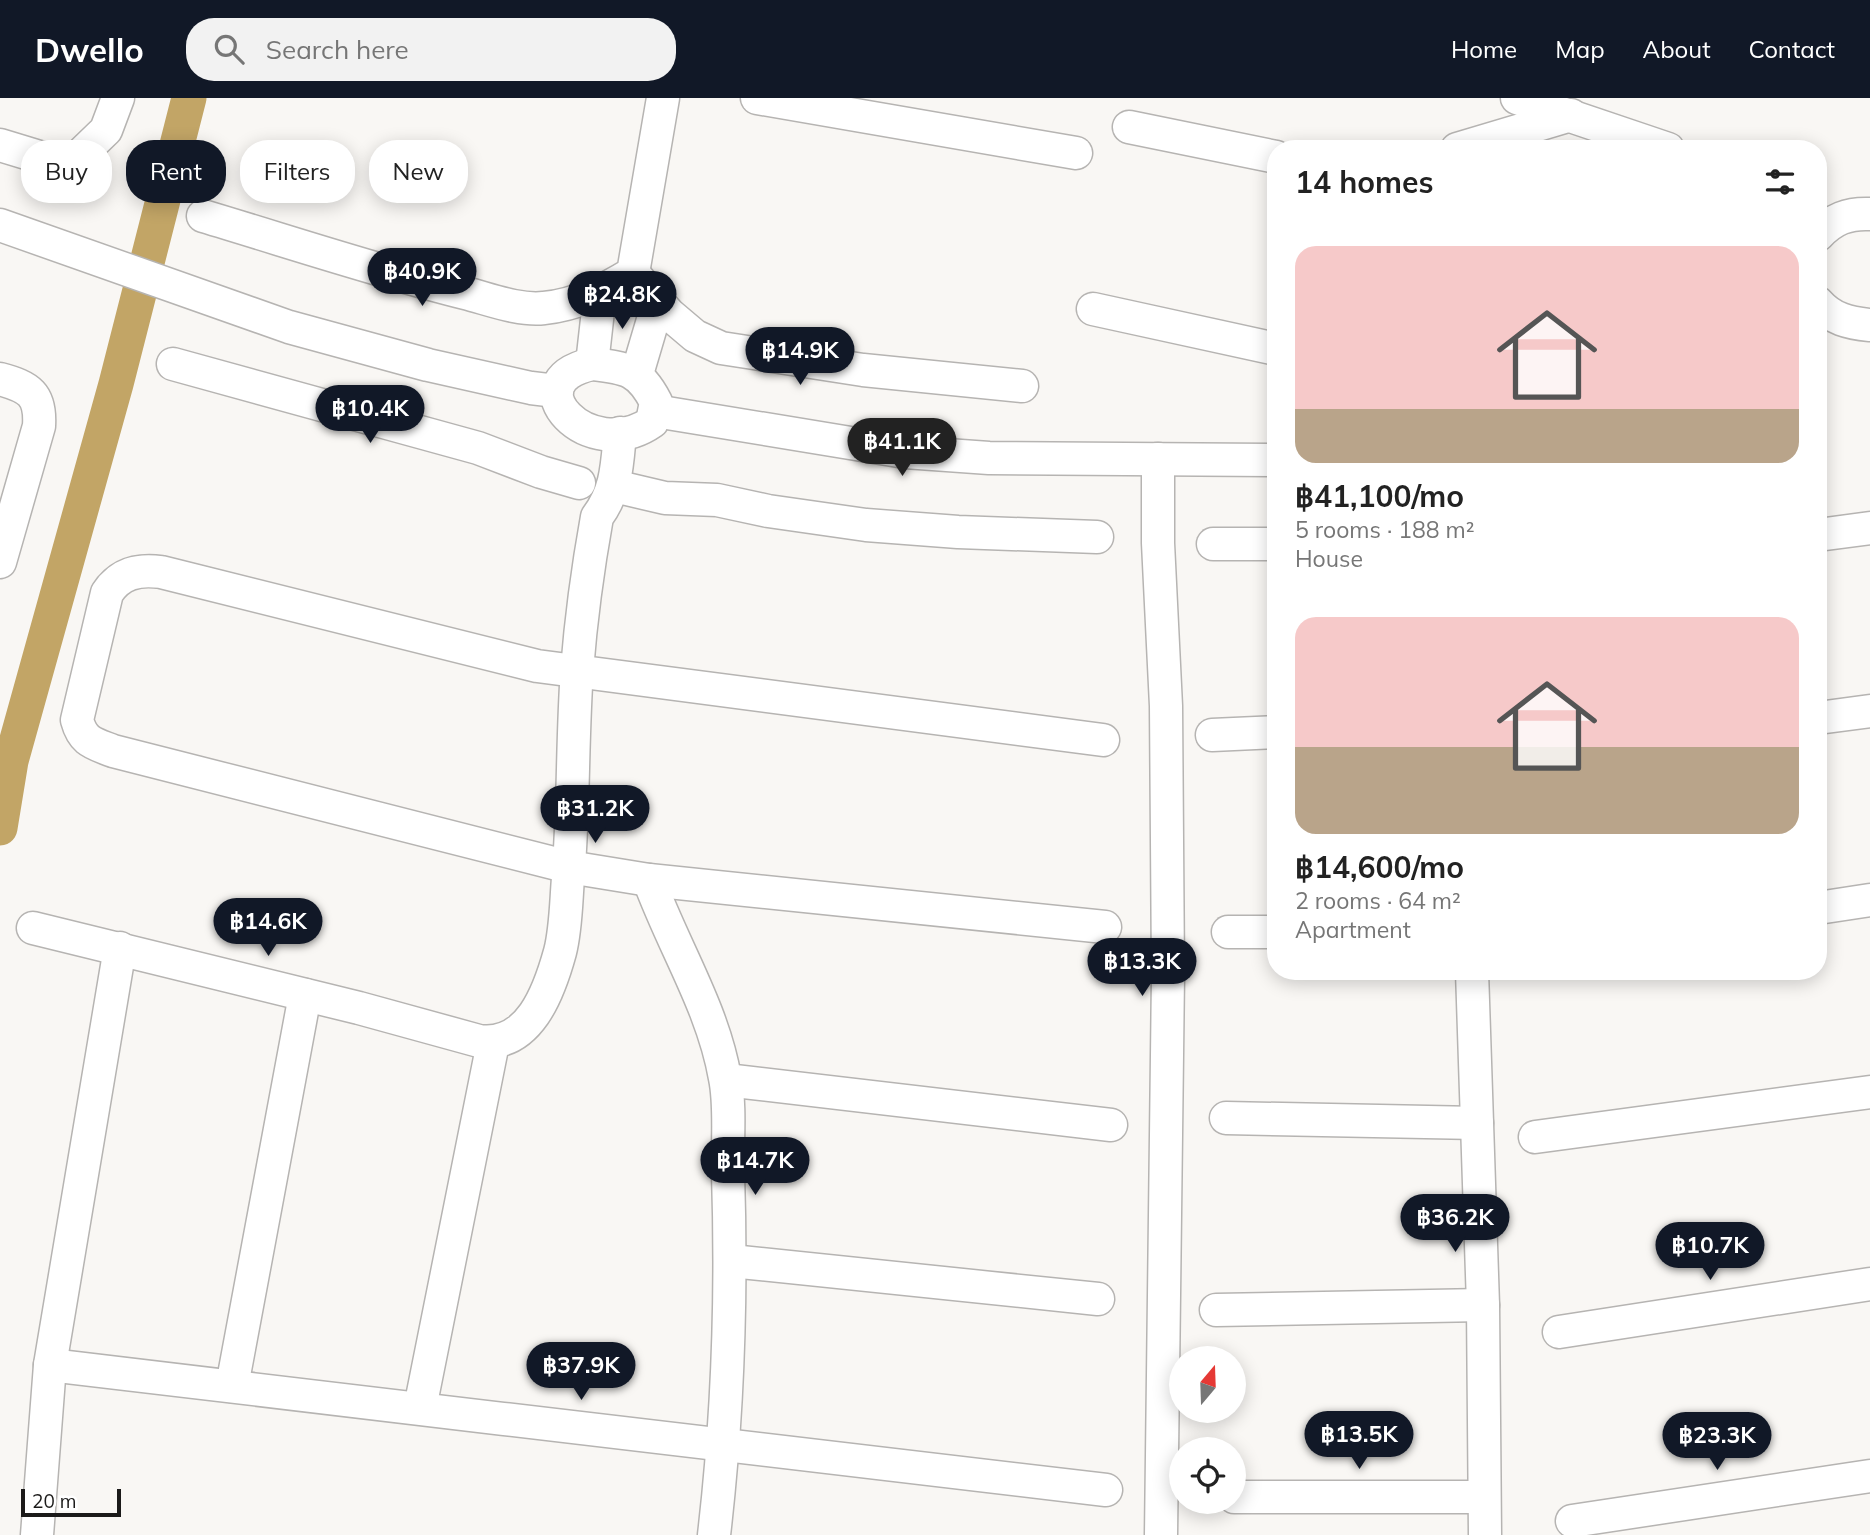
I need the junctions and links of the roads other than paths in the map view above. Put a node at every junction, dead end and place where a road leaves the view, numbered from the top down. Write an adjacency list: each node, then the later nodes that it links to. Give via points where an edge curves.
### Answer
1 (118, 98): 9 (street, via 106,130 76,159 47,159)
2 (663, 98): 17 (street)
3 (757, 98): 10 (street)
4 (1517, 98): 5 (street)
5 (1571, 115): 7 (street); 8 (street)
6 (1129, 127): 11 (street)
7 (1487, 140)
8 (1642, 140)
9 (0, 145)
10 (1076, 153)
11 (1267, 155)
12 (1827, 203): 13 (street)
13 (1867, 214): 15 (street)
14 (203, 216): 18 (street, via 512,304 542,309)
15 (1827, 226)
16 (12, 229): 29 (street, via 289,327 428,365)
17 (632, 273): 18 (street); 19 (street)
18 (600, 293): 25 (street)
19 (658, 303): 26 (street); 28 (street, via 695,336 721,348 863,370)
20 (1093, 309): 23 (street)
21 (1827, 313): 22 (street, via 1851,324)
22 (1870, 326)
23 (1267, 347)
24 (173, 364): 35 (street, via 478,447)
25 (592, 364): 26 (street); 29 (street, via 575,368)
26 (637, 374): 30 (street, via 656,402)
27 (0, 379): 43 (street, via 32,393 39,412)
28 (1022, 386)
29 (556, 391): 31 (street, via 558,407 568,420)
30 (655, 411): 32 (street, via 652,422 641,429); 33 (street, via 905,452 989,458)
31 (588, 430): 32 (street); 35 (street)
32 (620, 433): 36 (street)
33 (1158, 459): 34 (street); 85 (street, via 1168,975)
34 (1267, 460)
35 (579, 483): 37 (street)
36 (614, 486): 37 (street); 40 (street, via 664,498 717,500 866,525)
37 (597, 517): 44 (street)
38 (1870, 528): 39 (street)
39 (1827, 534)
40 (1097, 537)
41 (1213, 544): 42 (street)
42 (1267, 544)
43 (0, 562)
44 (577, 671): 49 (street); 50 (street); 50 (street, via 537,666 143,570 114,582 107,593 77,720 81,735 113,751)
45 (1870, 711): 46 (street)
46 (1827, 717)
47 (1267, 732): 48 (street)
48 (1212, 735)
49 (1102, 740)
50 (569, 867): 51 (street); 61 (street, via 560,950 549,987 531,1020 514,1036)
51 (649, 880): 54 (street); 62 (street, via 712,1024)
52 (1870, 900): 53 (street)
53 (1827, 907)
54 (1105, 927)
55 (33, 928): 58 (street)
56 (1228, 932): 57 (street)
57 (1267, 932)
58 (120, 948): 60 (street); 74 (street)
59 (1472, 980): 65 (street)
60 (305, 995): 61 (street); 75 (street)
61 (493, 1043): 76 (street)
62 (726, 1080): 66 (street); 68 (street)
63 (1870, 1092): 67 (street)
64 (1226, 1118): 65 (street)
65 (1477, 1123): 71 (street)
66 (1111, 1125)
67 (1535, 1137)
68 (731, 1261): 70 (street); 77 (street)
69 (1870, 1284): 73 (street)
70 (1098, 1300)
71 (1483, 1305): 72 (street); 81 (street)
72 (1216, 1310)
73 (1559, 1332)
74 (50, 1365): 75 (street); 83 (street)
75 (232, 1386): 76 (street)
76 (420, 1408): 77 (street)
77 (723, 1446): 79 (street); 84 (street)
78 (1870, 1476): 82 (street)
79 (1106, 1490)
80 (1246, 1497): 81 (street)
81 (1484, 1497): 86 (street)
82 (1572, 1521)
83 (37, 1535)
84 (714, 1535)
85 (1161, 1535)
86 (1485, 1535)

